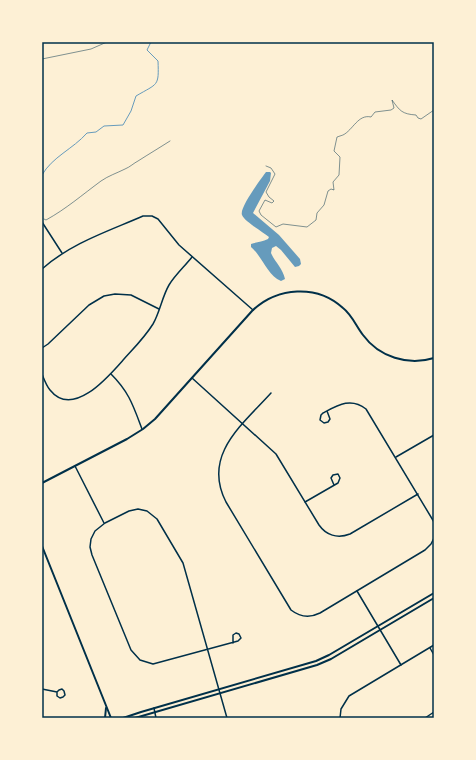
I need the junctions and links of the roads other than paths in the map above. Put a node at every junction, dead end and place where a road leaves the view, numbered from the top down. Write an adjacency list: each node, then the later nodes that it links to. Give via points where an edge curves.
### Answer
1 (42, 222): 2 (street)
2 (62, 253): 3 (street, via 149,215 158,219 173,239); 4 (street)
3 (192, 257): 5 (street, via 169,284); 6 (street)
4 (42, 269)
5 (160, 310): 7 (street, via 131,295 104,296 89,304); 10 (street, via 148,331)
6 (253, 310): 8 (main road, via 265,301 284,293 304,291 319,294 344,308 368,341 384,353 410,361); 11 (main road)
7 (42, 348)
8 (434, 358)
9 (42, 374): 10 (street, via 52,393 68,399 89,392)
10 (111, 374): 15 (street, via 128,394)
11 (192, 378): 14 (street); 15 (main road)
12 (271, 393): 14 (street)
13 (327, 411): 13 (street, via 320,416 324,423 330,419); 17 (street, via 346,402 363,406)
14 (243, 424): 22 (street, via 279,457); 27 (street, via 230,439 221,457 218,470 221,490 288,606 298,614 312,616)
15 (143, 429): 18 (main road)
16 (434, 435): 17 (street)
17 (396, 457): 21 (street)
18 (75, 466): 19 (main road); 24 (street)
19 (42, 483)
20 (334, 485): 20 (street, via 340,480 338,474 331,478); 22 (street)
21 (418, 494): 22 (street, via 350,534 342,536 329,534 322,529); 23 (street)
22 (305, 502)
23 (434, 522)
24 (104, 523): 35 (street, via 129,510 138,509 147,511 158,519 183,563); 35 (street, via 91,539 90,547 136,657 148,663 158,664)
25 (434, 538): 27 (street, via 425,550)
26 (42, 546): 42 (main road)
27 (357, 591): 30 (street)
28 (434, 593): 30 (main road)
29 (434, 598): 31 (main road)
30 (378, 626): 31 (street); 39 (main road, via 316,661)
31 (380, 630): 37 (street); 41 (main road, via 317,665)
32 (233, 642): 32 (street, via 240,639 239,634 233,635); 35 (street)
33 (434, 645): 34 (street)
34 (430, 648): 36 (street); 37 (street)
35 (208, 649): 39 (street)
36 (434, 655)
37 (401, 665): 52 (street, via 349,696 341,709)
38 (42, 689): 40 (street)
39 (219, 689): 41 (street); 43 (main road)
40 (57, 692): 40 (street, via 60,698 65,695 62,689)
41 (220, 693): 44 (main road); 51 (street)
42 (106, 707): 46 (main road); 47 (main road)
43 (154, 708): 44 (street); 48 (main road)
44 (155, 712): 49 (main road); 50 (street)
45 (434, 712): 53 (street)
46 (105, 718)
47 (110, 718)
48 (123, 718)
49 (135, 718)
50 (156, 718)
51 (227, 718)
52 (340, 718)
53 (425, 718)

